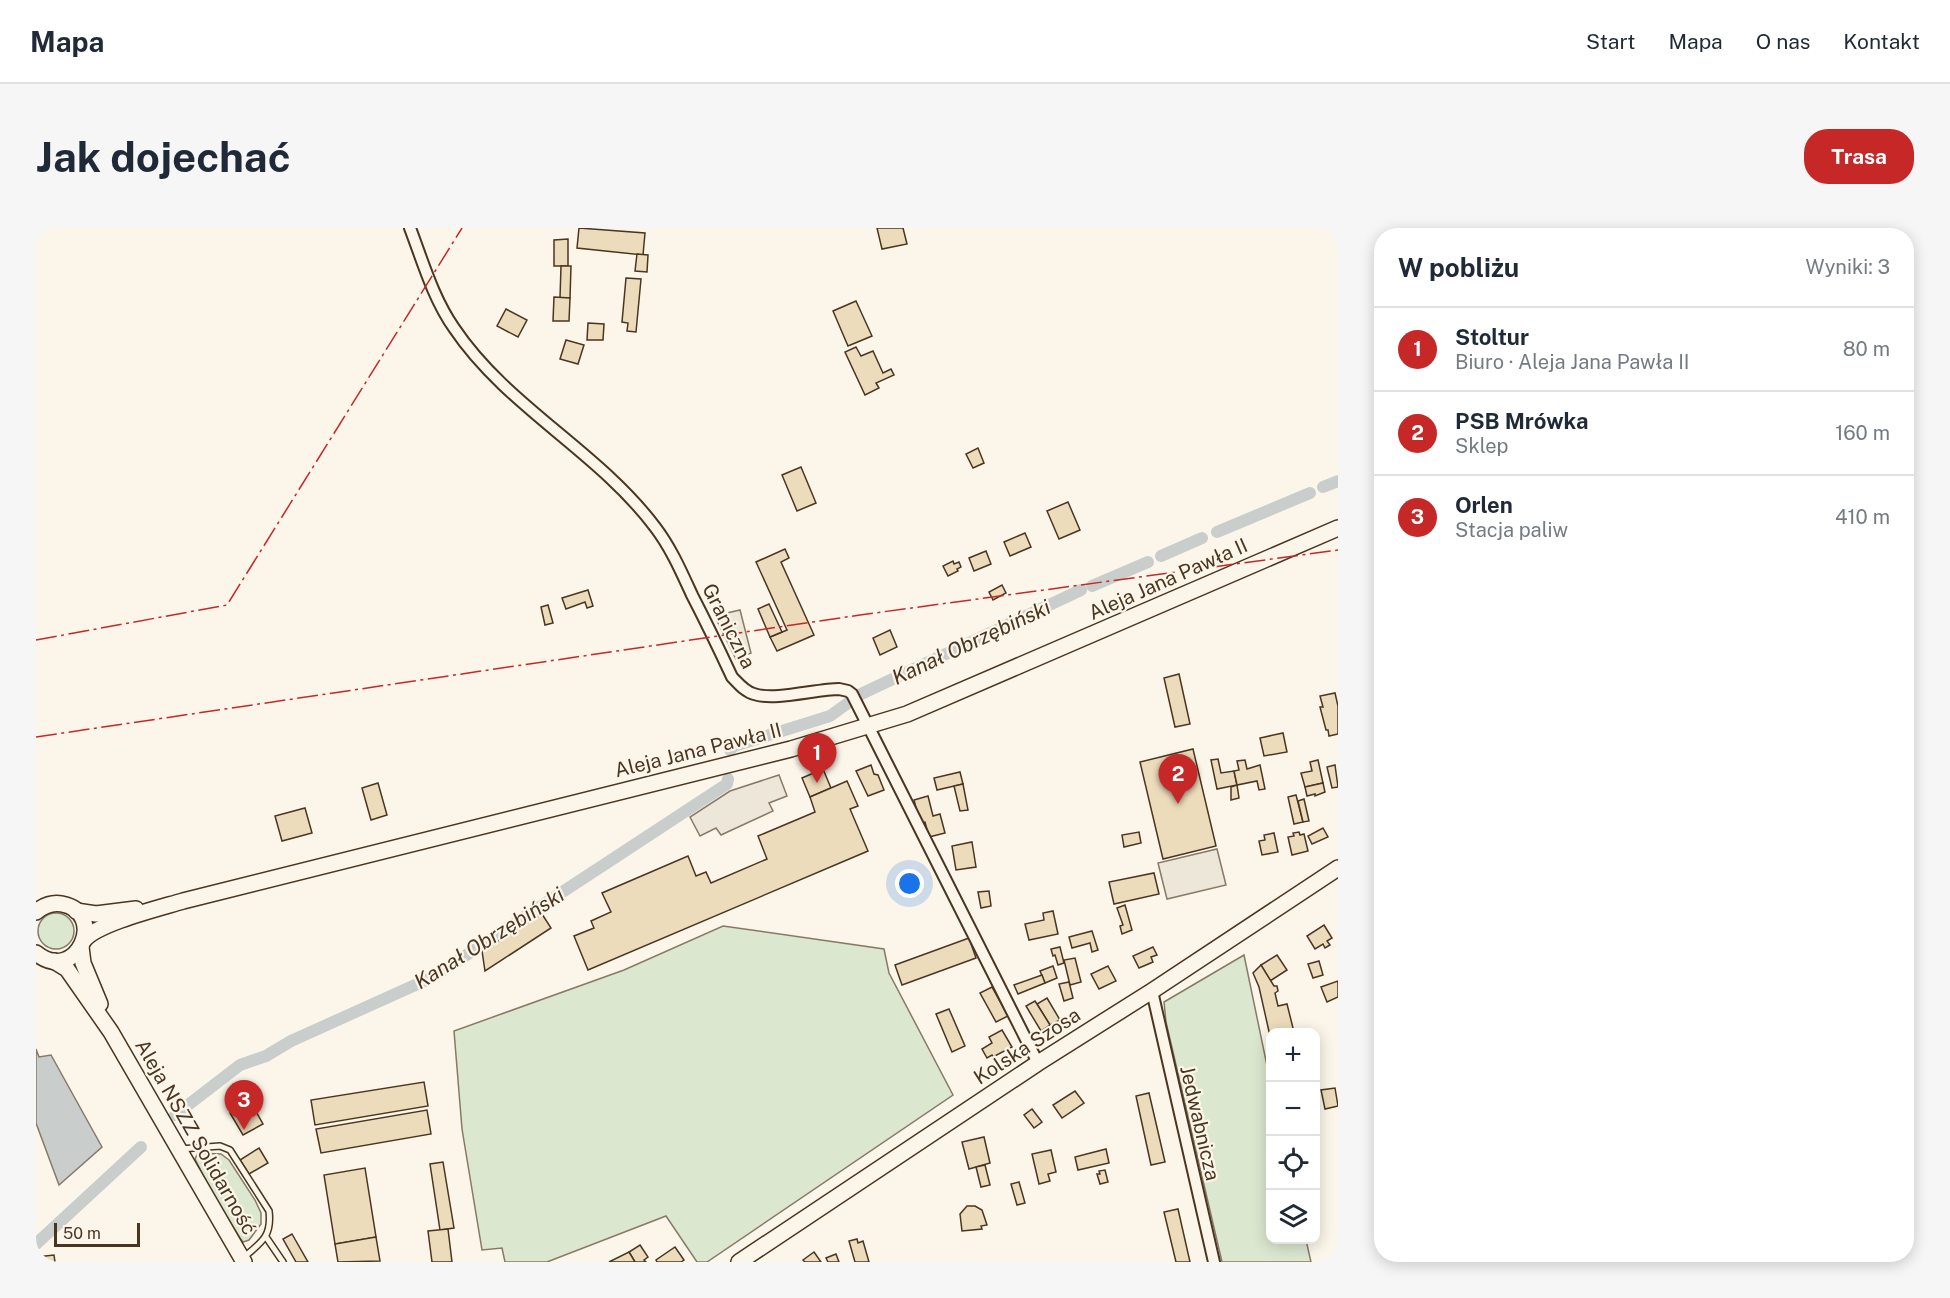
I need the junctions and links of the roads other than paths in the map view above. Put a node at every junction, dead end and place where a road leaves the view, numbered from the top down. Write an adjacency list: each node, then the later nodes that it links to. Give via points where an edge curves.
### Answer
1 (410, 228): 3 (street, Graniczna, via 437,298 454,329 492,374 598,467 654,526 670,550 732,677 754,694 848,691)
2 (1336, 532): 3 (main road, Aleja Jana Pawła II, via 907,714)
3 (867, 726): 5 (main road, Aleja Jana Pawła II, via 780,752); 13 (street, Graniczna)
4 (1338, 868): 11 (main road, Kolska Szosa)
5 (183, 901): 6 (main road, Aleja Jana Pawła II, via 96,914); 8 (main road, Aleja Jana Pawła II, via 95,931)
6 (76, 911): 7 (main road, Aleja Jana Pawła II, via 49,904); 8 (main road, Aleja NSZZ Solidarność, via 84,925)
7 (36, 912)
8 (83, 944): 10 (main road, Aleja Jana Pawła II, via 70,958); 12 (main road, Aleja NSZZ Solidarność, via 86,972)
9 (36, 954): 10 (main road)
10 (54, 961): 12 (main road, Aleja NSZZ Solidarność, via 67,969)
11 (1152, 991): 13 (main road, Kolska Szosa); 19 (street, Jedwabnicza)
12 (111, 1032): 14 (main road, Aleja NSZZ Solidarność)
13 (1038, 1063): 18 (main road, Kolska Szosa)
14 (178, 1149): 15 (lane, via 220,1146 230,1150 269,1211); 16 (main road, Aleja NSZZ Solidarność)
15 (266, 1237): 16 (lane); 17 (lane)
16 (243, 1260)
17 (283, 1262)
18 (739, 1262)
19 (1214, 1262)

